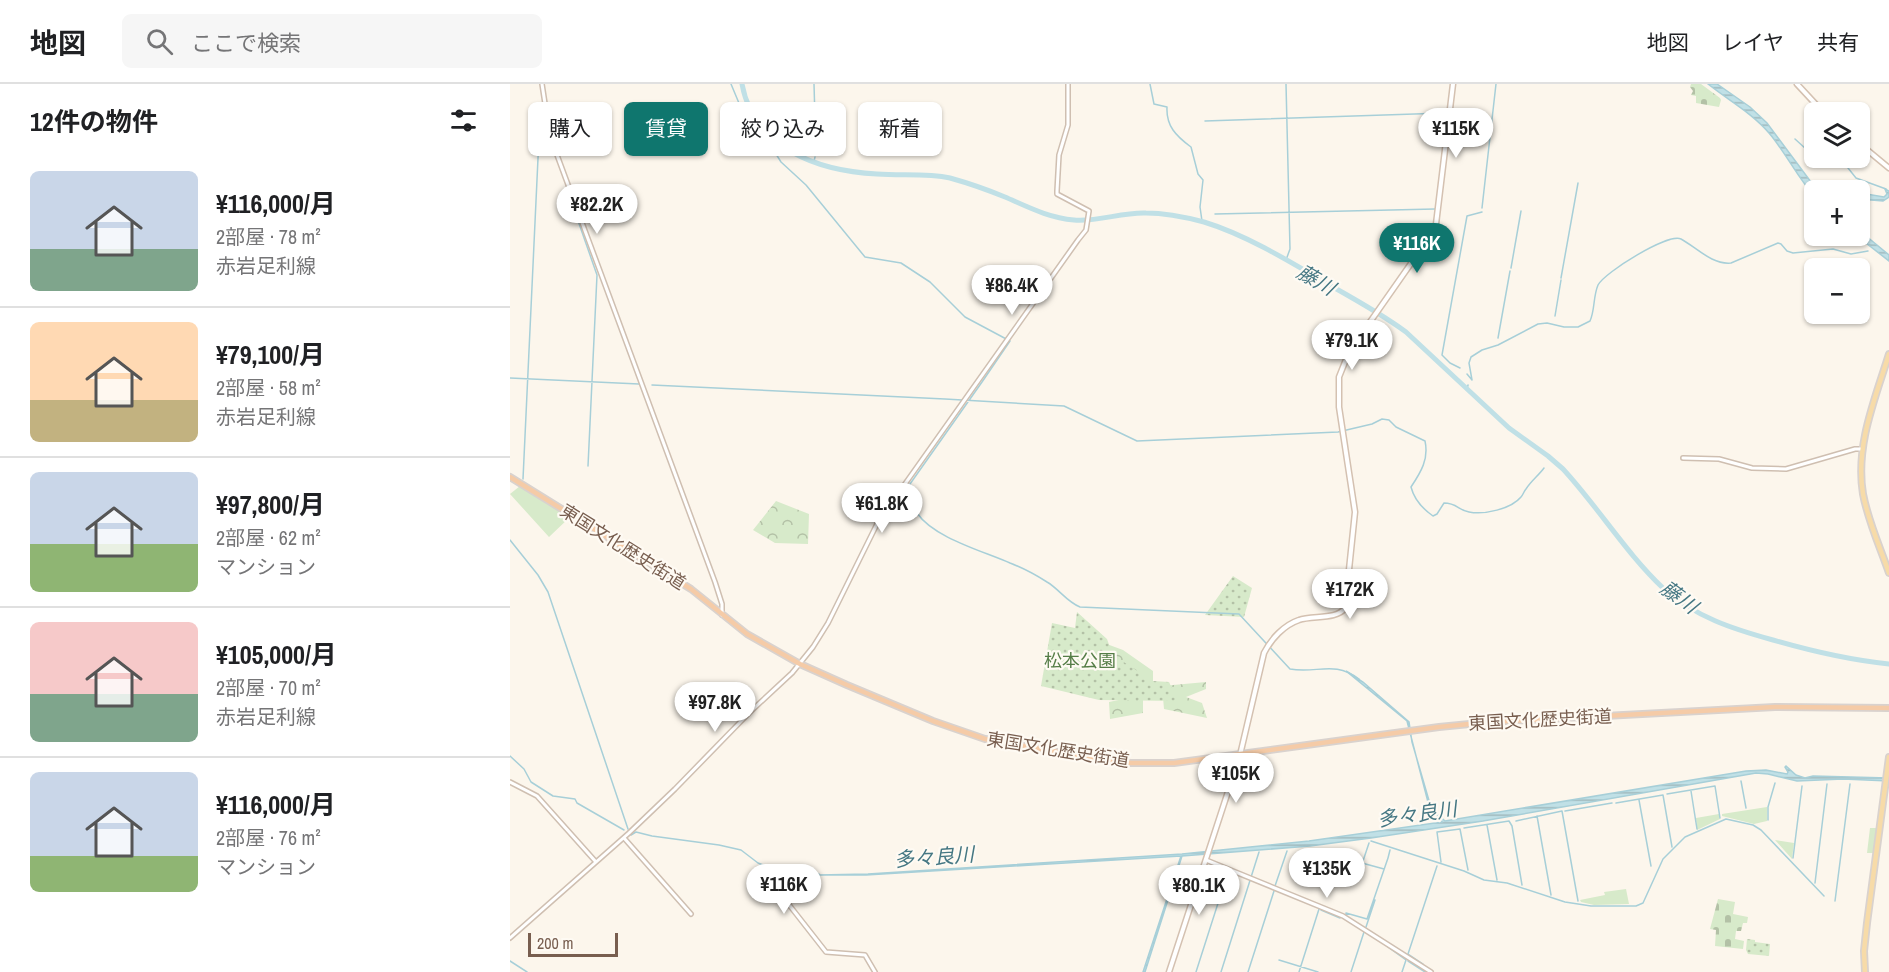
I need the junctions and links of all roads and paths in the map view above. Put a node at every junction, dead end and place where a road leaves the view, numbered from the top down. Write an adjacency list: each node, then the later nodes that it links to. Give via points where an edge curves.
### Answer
1 (542, 84): 13 (street, via 550,136 715,582)
2 (1068, 84): 14 (street, via 1068,125 1059,155 1057,194 1089,211 1086,230 878,522 828,624)
3 (1453, 84): 16 (main road, via 1436,224 1349,352 1341,371 1338,396 1355,518 1345,608 1336,614 1295,621 1270,641)
4 (1797, 84): 5 (main road)
5 (1814, 102)
6 (1870, 152): 7 (main road)
7 (1889, 168)
8 (1889, 354): 9 (main road)
9 (1862, 449): 10 (street, via 1786,469); 12 (main road, via 1864,497)
10 (1683, 458)
11 (510, 477): 13 (highway, 東国文化歴史街道, via 691,589)
12 (1889, 573)
13 (722, 615): 14 (highway, 東国文化歴史街道)
14 (800, 664): 16 (highway, 東国文化歴史街道, via 933,721 1001,743 1131,763 1174,763); 19 (street)
15 (1889, 708): 16 (highway, 東国文化歴史街道, via 1800,706 1490,722)
16 (1240, 755): 20 (main road)
17 (1889, 757): 28 (main road, via 1866,932)
18 (510, 782): 21 (street, via 537,796)
19 (624, 837): 21 (street); 23 (street)
20 (1206, 860): 26 (main road); 27 (street, via 1343,916)
21 (596, 862): 24 (street)
22 (777, 896): 25 (street, via 790,906 826,952 865,955)
23 (691, 914)
24 (510, 938)
25 (875, 972)
26 (1169, 972)
27 (1431, 972)
28 (1865, 972)

